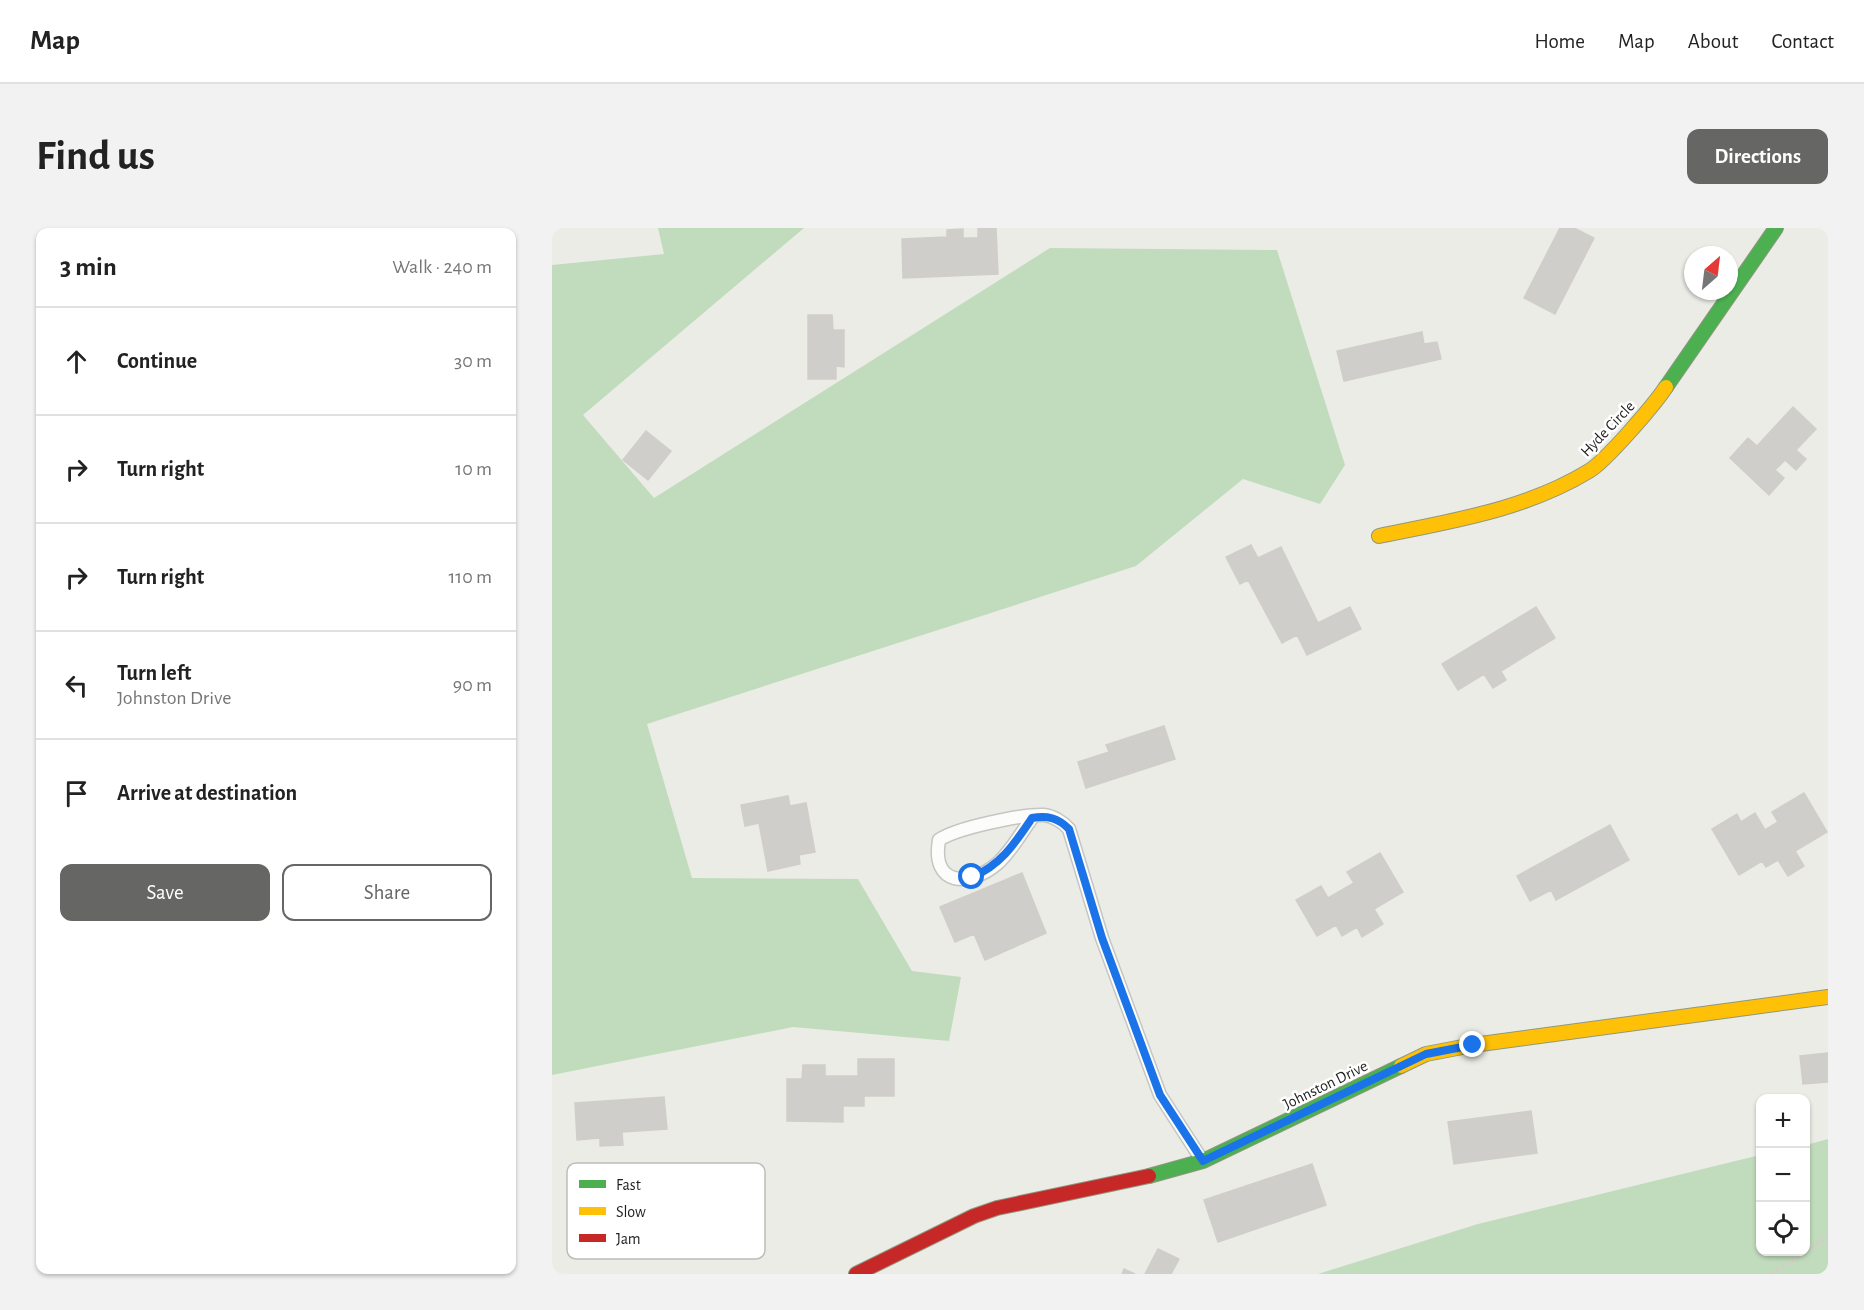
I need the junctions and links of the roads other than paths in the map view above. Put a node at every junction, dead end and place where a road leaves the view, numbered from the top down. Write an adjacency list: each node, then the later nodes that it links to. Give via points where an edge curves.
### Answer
1 (1776, 228): 2 (street, Hyde Circle, via 1658,399 1591,470 1540,496 1482,515)
2 (1379, 536)
3 (1032, 818): 3 (lane, via 951,832 939,840 939,866 946,876 956,880 982,873 1008,853); 5 (lane, via 1045,815 1069,829 1102,938 1160,1095)
4 (1828, 997): 5 (street, Johnston Drive, via 1426,1054)
5 (1203, 1161): 6 (street, Johnston Drive, via 997,1208)
6 (856, 1274)

